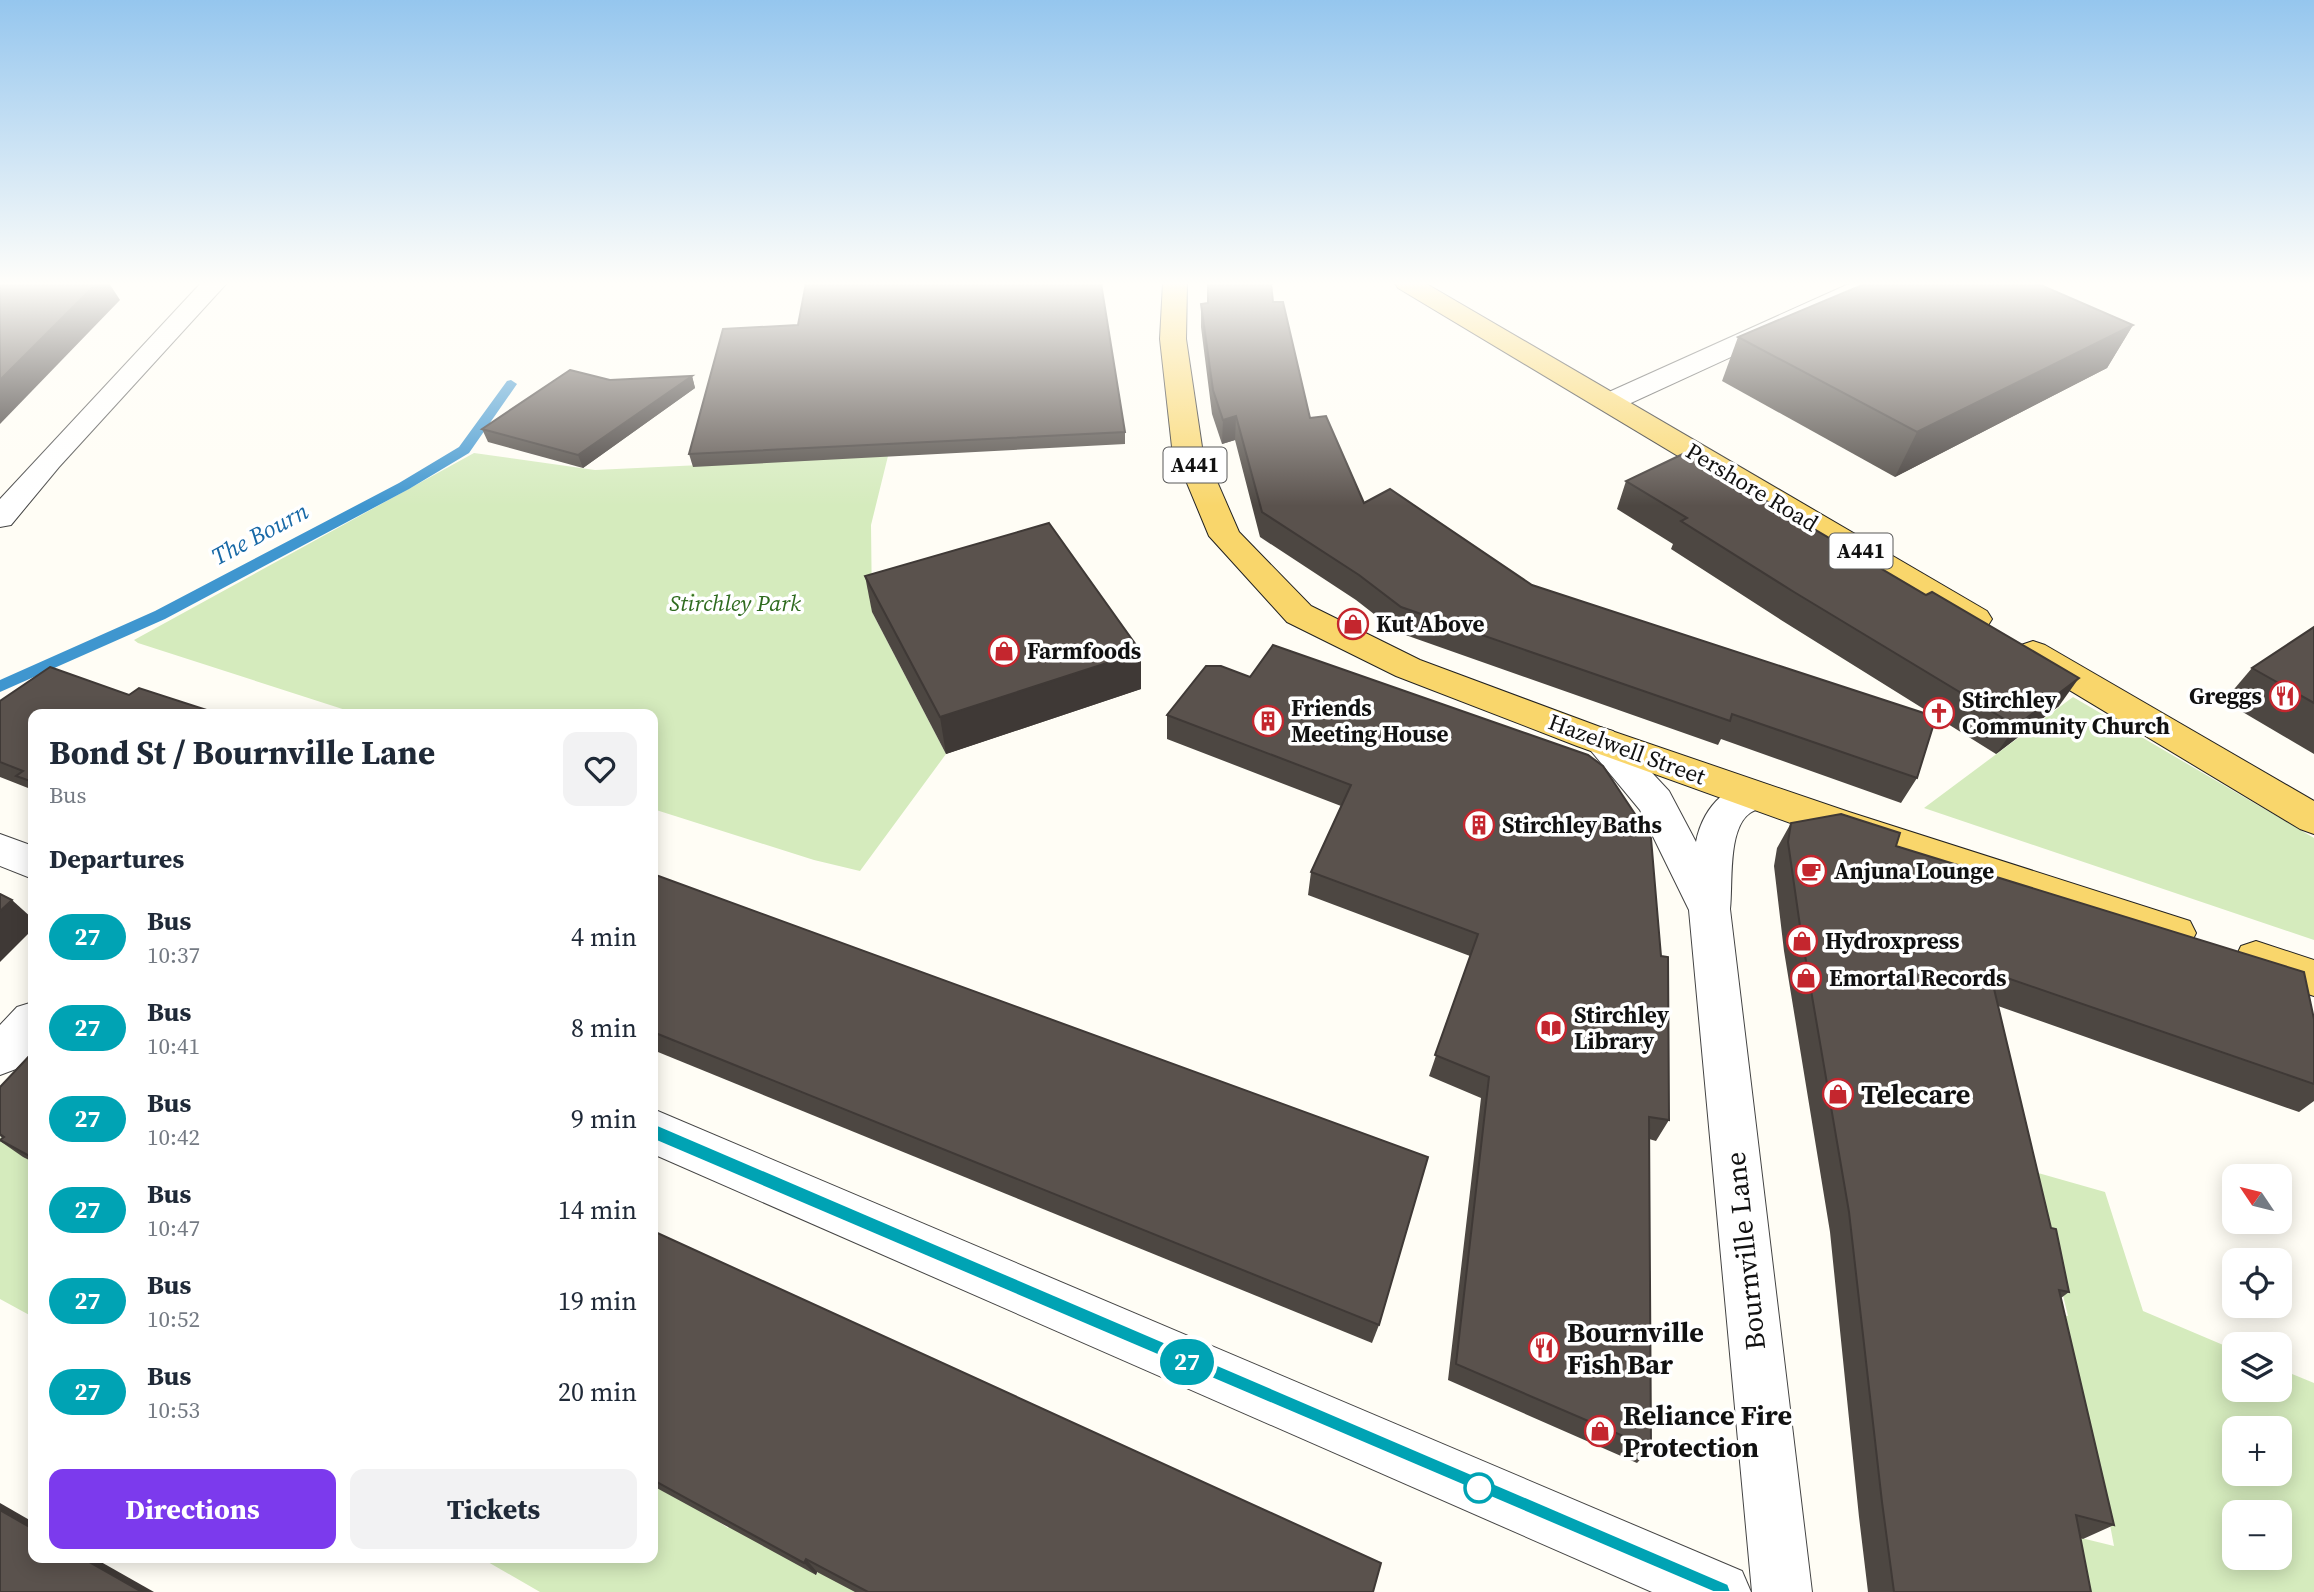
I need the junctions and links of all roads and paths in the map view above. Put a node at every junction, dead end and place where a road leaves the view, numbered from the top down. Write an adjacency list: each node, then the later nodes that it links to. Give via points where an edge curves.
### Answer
1 (147, 357): 6 (street)
2 (1175, 357): 9 (main road, Hazelwell Street / A441, via 1187,447 1225,536 1299,614 1408,668)
3 (1533, 357): 5 (main road, Pershore Road / A441)
4 (1708, 357): 5 (street)
5 (1609, 402): 11 (main road, Pershore Road / A441)
6 (40, 475): 7 (street); 8 (street)
7 (0, 476)
8 (0, 518)
9 (1600, 740): 10 (main road, Hazelwell Street / A441); 14 (street, Bournville Lane, via 1655,801)
10 (1757, 796): 14 (street, Bournville Lane, via 1735,804 1725,817 1713,853); 15 (main road, Hazelwell Street / A441)
11 (2314, 819)
12 (0, 849): 13 (street)
13 (28, 861)
14 (1710, 910): 20 (street, Bournville Lane)
15 (2314, 978)
16 (28, 1026): 17 (street)
17 (0, 1055)
18 (658, 1133): 19 (street)
19 (1721, 1592)
20 (1782, 1592)

